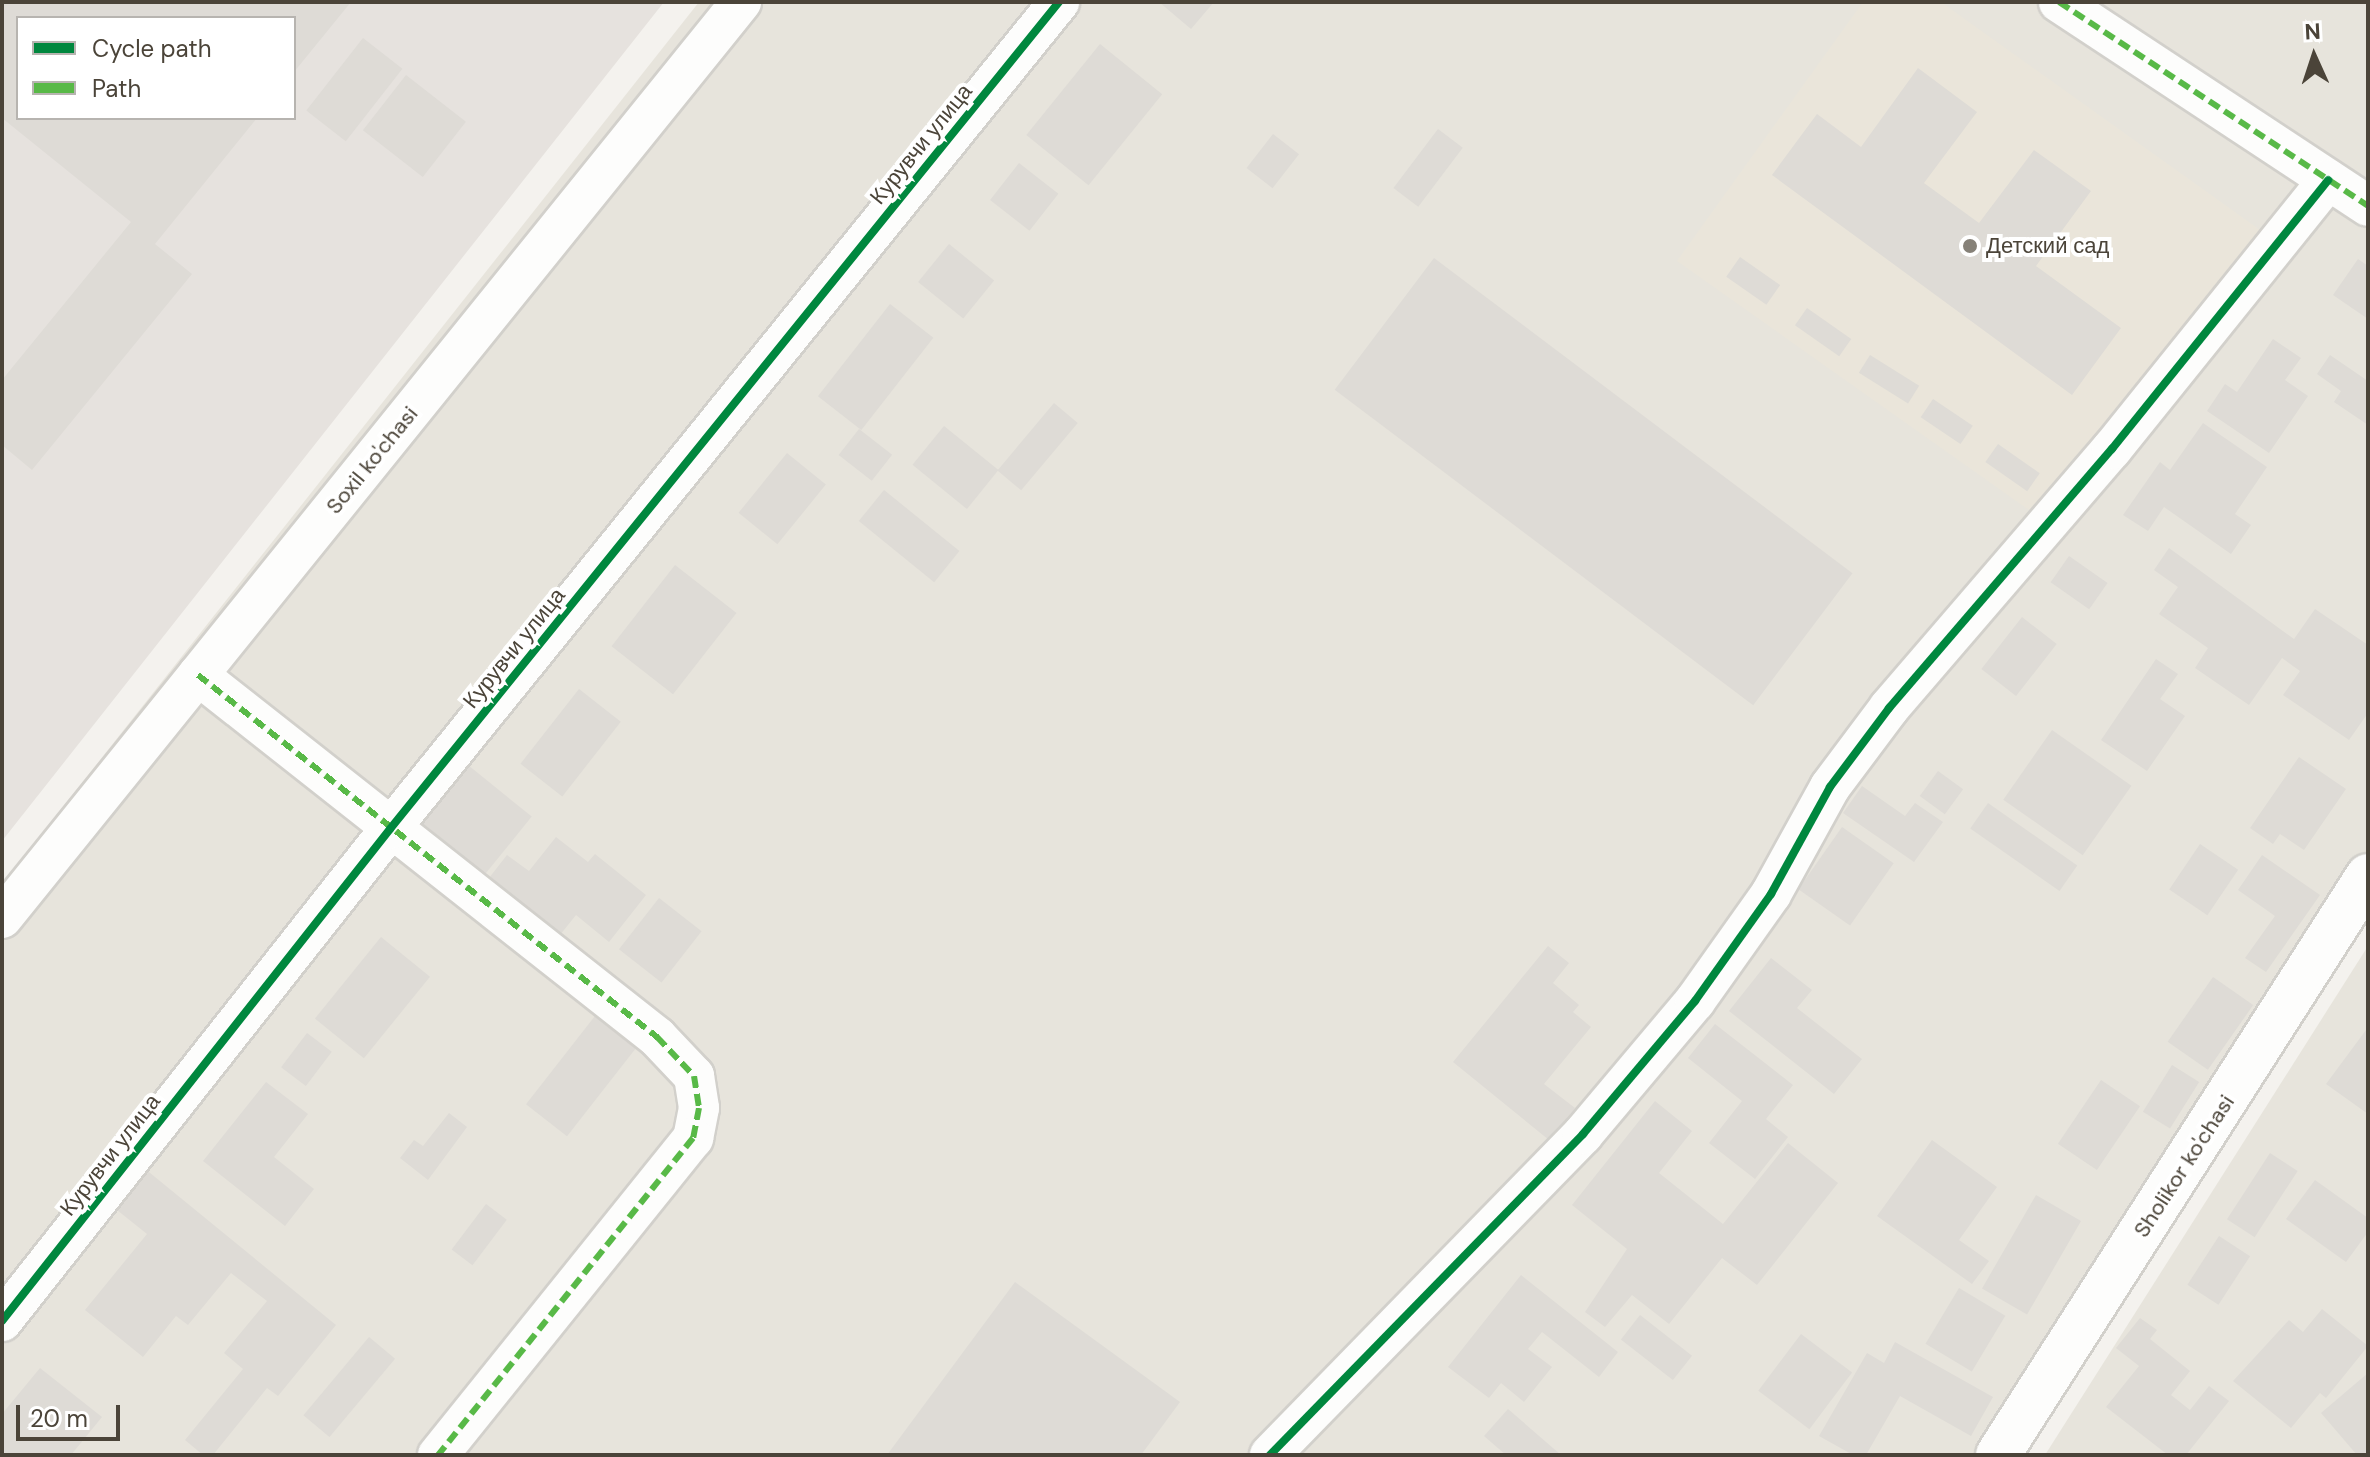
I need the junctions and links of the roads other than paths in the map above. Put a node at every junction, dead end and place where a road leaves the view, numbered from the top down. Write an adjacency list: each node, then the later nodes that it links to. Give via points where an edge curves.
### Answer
1 (741, 2): 6 (street, Soxil ko'chasi)
2 (1059, 2): 7 (street, Курувчи улица)
3 (2059, 2): 4 (street)
4 (2328, 180): 5 (street); 12 (street, via 2112,449 1889,708 1830,787 1771,894 1695,1001 1583,1134)
5 (2368, 206)
6 (198, 675): 7 (street); 9 (street, Soxil ko'chasi)
7 (390, 829): 10 (street, Курувчи улица); 11 (street, via 657,1037 694,1076 699,1108 693,1138)
8 (2368, 876): 13 (street, Sholikor ko'chasi)
9 (2, 918)
10 (2, 1321)
11 (438, 1455)
12 (1270, 1455)
13 (1998, 1455)

